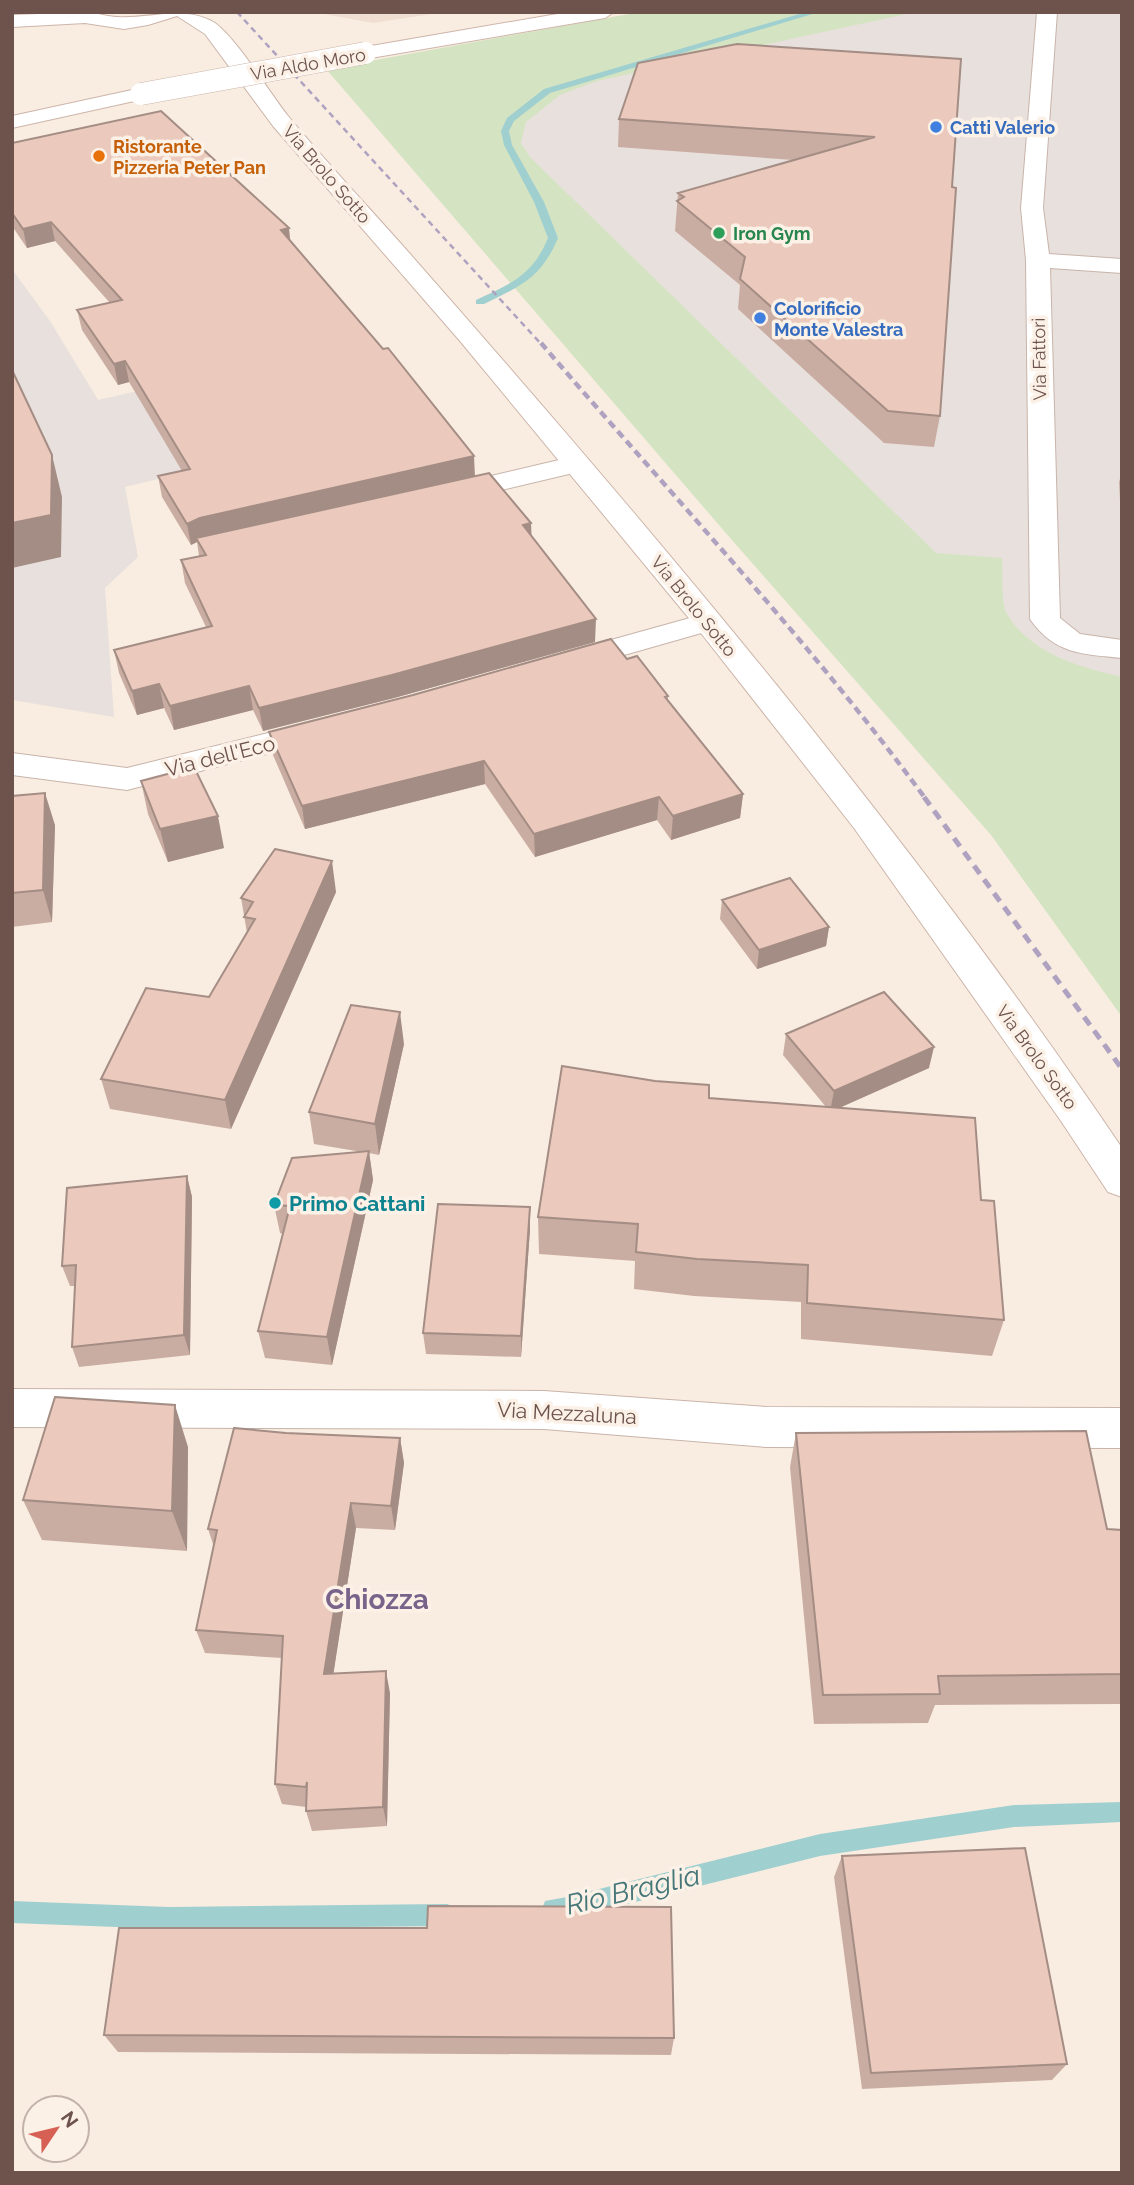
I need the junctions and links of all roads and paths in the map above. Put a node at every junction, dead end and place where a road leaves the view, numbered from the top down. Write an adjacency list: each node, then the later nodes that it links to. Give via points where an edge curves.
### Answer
1 (26, 12): 7 (main road)
2 (170, 12): 8 (main road)
3 (184, 12): 10 (main road, Via Brolo Sotto, via 212,30)
4 (606, 12): 11 (main road, Via Aldo Moro, bridge, via 141,94)
5 (1047, 12): 12 (main road, Via Fattori, via 1032,208)
6 (82, 15): 8 (main road, via 120,23); 9 (main road)
7 (12, 16)
8 (146, 20): 10 (main road, Via Brolo Sotto)
9 (12, 21)
10 (231, 58): 14 (main road, Via Brolo Sotto)
11 (12, 122)
12 (1038, 260): 13 (main road); 17 (main road, Via Fattori, via 1045,619 1054,633 1073,643)
13 (1122, 266)
14 (576, 464): 15 (main road); 16 (main road, Via Brolo Sotto)
15 (419, 501)
16 (708, 622): 18 (main road); 21 (main road, Via Brolo Sotto, via 866,820)
17 (1122, 649)
18 (546, 668)
19 (350, 723): 20 (main road, Via dell'Eco, via 127,779)
20 (12, 764)
21 (1122, 1181)
22 (12, 1408): 23 (main road, Via Mezzaluna, via 544,1410 766,1427)
23 (1122, 1428)

